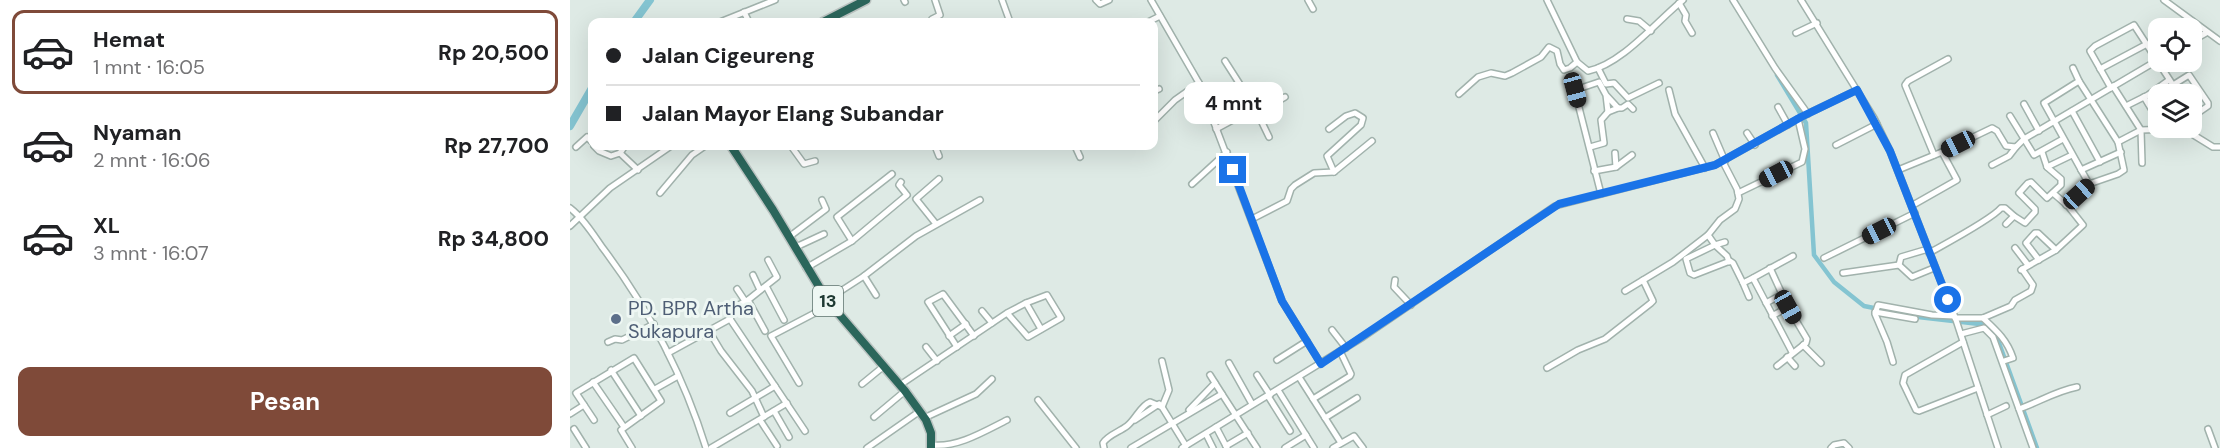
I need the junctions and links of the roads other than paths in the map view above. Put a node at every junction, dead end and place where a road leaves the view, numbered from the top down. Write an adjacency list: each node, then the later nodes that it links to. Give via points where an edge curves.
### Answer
1 (775, 0): 15 (street)
2 (866, 0): 19 (highway)
3 (935, 0): 20 (street, via 940,15)
4 (1002, 0): 21 (street)
5 (1096, 0): 6 (street, via 1100,4)
6 (1109, 0)
7 (1150, 0): 16 (street)
8 (1308, 0): 14 (street)
9 (1546, 0): 34 (street)
10 (1733, 0): 69 (street)
11 (1801, 0): 24 (street)
12 (2164, 0): 28 (street)
13 (1681, 2): 25 (street); 26 (street)
14 (1313, 9)
15 (744, 12): 17 (street); 18 (street)
16 (1160, 16): 22 (street); 42 (street)
17 (730, 18)
18 (747, 18)
19 (830, 18)
20 (934, 18)
21 (1009, 18)
22 (1156, 18)
23 (1627, 19): 25 (street, via 1639,21)
24 (1817, 23): 27 (street); 48 (street)
25 (1651, 31): 35 (street)
26 (1692, 33)
27 (1796, 33)
28 (2206, 33): 29 (street); 30 (street)
29 (2202, 35)
30 (2220, 41)
31 (2147, 44): 38 (street); 38 (street, via 2133,25 2092,48 2090,54)
32 (1948, 59): 109 (street, via 1905,85)
33 (1225, 61): 64 (street)
34 (1576, 62): 35 (street, via 1588,71); 49 (street, via 1564,69 1557,51 1549,47 1541,57 1512,74 1491,73)
35 (1598, 68): 43 (street, via 1606,84 1614,84 1628,98)
36 (2073, 68): 40 (street)
37 (2148, 68): 46 (street)
38 (2100, 69): 46 (street)
39 (2164, 72): 41 (street)
40 (2079, 81): 54 (street); 71 (street, via 2045,101)
41 (2171, 82): 44 (street, via 2189,75); 53 (street)
42 (1199, 83): 66 (street); 74 (street)
43 (1659, 83)
44 (2195, 84)
45 (1269, 87): 55 (street)
46 (2112, 87): 54 (street); 58 (street)
47 (1669, 90): 120 (street, via 1675,114)
48 (1857, 90): 69 (street); 72 (street)
49 (1459, 94)
50 (1606, 94): 60 (street); 67 (street); 91 (street, via 1599,82 1574,87)
51 (2202, 94): 62 (street, via 2208,106)
52 (1285, 97): 55 (street)
53 (2144, 97): 56 (street); 58 (street)
54 (2091, 100): 65 (street); 87 (street)
55 (1278, 101): 64 (street)
56 (2148, 103)
57 (2024, 104): 78 (street)
58 (2126, 106): 77 (street)
59 (1778, 107): 73 (street)
60 (1618, 108): 61 (street, via 1628,104); 67 (street)
61 (1633, 109)
62 (2202, 110)
63 (1158, 111): 66 (street)
64 (1256, 111): 74 (street); 81 (street)
65 (2072, 111): 71 (street); 115 (street)
66 (1161, 112): 68 (street)
67 (1608, 112): 91 (street, via 1601,120 1606,142)
68 (1158, 116)
69 (1804, 116): 73 (street); 131 (street, via 1802,162)
70 (2010, 116): 85 (street)
71 (2053, 122): 78 (street); 84 (street)
72 (1877, 124): 89 (street); 122 (street)
73 (1788, 125): 88 (street)
74 (1216, 129): 102 (street)
75 (1329, 129): 125 (street, via 1350,114 1363,118 1361,125 1328,156)
76 (2148, 129): 77 (street)
77 (2141, 130): 87 (street); 116 (street)
78 (2038, 131): 85 (street)
79 (1713, 133): 114 (street)
80 (1747, 133): 88 (street)
81 (1269, 137)
82 (588, 138): 90 (street)
83 (2198, 138): 93 (street, via 2212,147)
84 (2063, 139): 104 (street); 110 (street)
85 (2024, 140): 92 (street); 104 (street, via 2033,154)
86 (1372, 141): 125 (street)
87 (2118, 142): 107 (street)
88 (1755, 145): 114 (street)
89 (1836, 145)
90 (576, 147)
91 (1590, 147): 124 (street)
92 (2016, 147): 103 (street, via 2007,147 1992,128); 117 (street)
93 (2220, 147)
94 (598, 150): 105 (street, via 609,156)
95 (622, 150): 105 (street)
96 (666, 150): 121 (street)
97 (699, 150): 133 (street)
98 (735, 150): 149 (highway, 13)
99 (794, 150): 113 (street, via 804,164)
100 (937, 150): 111 (street)
101 (1077, 150): 112 (street)
102 (1227, 152): 129 (street); 143 (street)
103 (1942, 152): 109 (street); 137 (street, via 1957,180)
104 (2042, 152): 119 (street)
105 (620, 153): 121 (street)
106 (1615, 153): 118 (street)
107 (2121, 153): 115 (street); 130 (street, via 2122,172)
108 (1632, 155): 118 (street)
109 (1934, 155): 122 (street)
110 (2072, 155): 119 (street); 123 (street)
111 (939, 156)
112 (1080, 157)
113 (815, 161)
114 (1724, 162): 120 (street); 131 (street)
115 (2100, 162): 123 (street)
116 (2142, 163)
117 (1992, 165)
118 (1616, 167): 124 (street)
119 (2047, 167): 132 (street, via 2062,180)
120 (1705, 168): 134 (street)
121 (638, 170): 142 (street, via 601,195)
122 (1898, 170): 137 (street)
123 (2081, 170): 130 (street)
124 (1594, 171): 134 (street)
125 (1334, 172): 143 (street, via 1312,174 1292,188 1287,201)
126 (892, 174): 150 (street, via 837,217)
127 (939, 179): 144 (street, via 916,198)
128 (901, 182): 150 (street, via 899,185 907,195)
129 (1191, 184)
130 (2089, 184): 138 (street)
131 (1738, 193): 148 (street, via 1735,209)
132 (2053, 193): 138 (street); 141 (street, via 2046,197 2029,182 2019,193 2035,212 2025,223)
133 (660, 194)
134 (1601, 194): 185 (street, via 1555,206)
135 (822, 200): 149 (street, via 826,209)
136 (980, 200): 144 (street)
137 (1912, 205): 140 (street)
138 (2066, 205): 155 (street, via 2083,225)
139 (570, 208): 142 (street)
140 (1915, 213): 156 (street); 158 (street)
141 (2014, 216): 145 (street); 156 (street, via 2001,208 1994,216)
142 (580, 217): 146 (street); 197 (street, via 625,276)
143 (1252, 219): 206 (street, via 1282,301)
144 (936, 224): 169 (street)
145 (2006, 224)
146 (570, 226)
147 (824, 234): 153 (street)
148 (1708, 235): 152 (street); 172 (street)
149 (789, 237): 153 (highway, 13)
150 (852, 241): 163 (street)
151 (1725, 242): 152 (street)
152 (1714, 245): 161 (street); 161 (street, via 1688,257 1690,273 1694,275)
153 (796, 247): 163 (highway, 13)
154 (2015, 248): 166 (street)
155 (2055, 250): 160 (street); 160 (street, via 2035,233 2026,243)
156 (1929, 251): 162 (street, via 1901,257); 165 (street)
157 (1793, 256): 164 (street)
158 (1824, 258)
159 (768, 260): 174 (street, via 777,276)
160 (2039, 260): 166 (street)
161 (1729, 262): 173 (street)
162 (1899, 266): 165 (street, via 1912,277); 167 (street)
163 (806, 268): 182 (highway, 13)
164 (1770, 268): 170 (street); 179 (street)
165 (1934, 268): 195 (street)
166 (2023, 268): 192 (street, via 2033,285 2031,291 2011,306)
167 (1843, 273)
168 (753, 275): 176 (street)
169 (864, 276): 178 (street); 182 (street)
170 (1753, 278): 173 (street); 184 (street)
171 (1395, 280): 185 (street, via 1394,287)
172 (1643, 280): 177 (street); 226 (street, via 1652,303 1605,339)
173 (1743, 283): 180 (street)
174 (766, 286): 176 (street); 193 (street)
175 (737, 289): 181 (street)
176 (760, 290): 181 (street)
177 (1625, 291)
178 (876, 295)
179 (1781, 295): 184 (street); 186 (street)
180 (1749, 297)
181 (746, 300): 191 (street, via 731,310); 202 (street)
182 (828, 301): 223 (highway, 13); 234 (street, via 813,314 771,336)
183 (1026, 303): 189 (street); 199 (street); 199 (street, via 1047,295 1061,317)
184 (1766, 303): 190 (street)
185 (1411, 305): 212 (street)
186 (1788, 307): 190 (street); 209 (street, via 1806,339)
187 (1876, 310): 194 (street); 195 (street, via 1880,305); 219 (street)
188 (982, 311): 196 (street)
189 (1007, 313): 196 (street); 199 (street, via 1027,337)
190 (1772, 316): 214 (street)
191 (730, 318): 201 (street); 237 (street)
192 (1983, 318): 195 (street); 216 (street, via 2002,334 2013,358)
193 (784, 320)
194 (1915, 320)
195 (1956, 320): 203 (street)
196 (992, 323): 205 (street)
197 (654, 324): 207 (street, via 622,340); 213 (street)
198 (966, 324): 204 (street); 204 (street, via 943,293 928,302); 205 (street)
199 (1041, 329)
200 (1332, 330): 212 (street)
201 (710, 331): 213 (street); 246 (street)
202 (765, 331)
203 (1961, 334): 208 (street); 216 (street, via 1979,328 1987,330)
204 (949, 336): 211 (street)
205 (974, 336): 211 (street)
206 (1307, 341): 215 (street); 222 (street)
207 (608, 342)
208 (1963, 342): 240 (street); 240 (street, via 1909,373 1903,383 1919,411)
209 (1803, 345): 214 (street); 221 (street)
210 (926, 347): 217 (street)
211 (957, 347): 217 (street)
212 (1343, 349): 222 (street); 248 (street, via 1350,376)
213 (668, 353): 230 (street)
214 (1789, 354): 224 (street); 225 (street)
215 (1277, 360)
216 (2006, 360): 255 (street)
217 (937, 361): 239 (street)
218 (1162, 362): 253 (street, via 1168,390)
219 (1893, 362)
220 (1229, 363): 251 (street)
221 (1821, 363)
222 (1321, 364): 231 (street)
223 (884, 366): 236 (street); 239 (highway, 13)
224 (1777, 366)
225 (1795, 366)
226 (1547, 368)
227 (611, 370): 233 (street); 241 (street, via 634,357); 262 (street)
228 (1210, 375): 235 (street)
229 (1257, 375): 245 (street)
230 (678, 376): 241 (street); 288 (street)
231 (1299, 377): 242 (street); 248 (street)
232 (992, 379): 259 (street, via 976,394)
233 (593, 382): 243 (street); 270 (street)
234 (799, 383)
235 (1215, 383): 244 (street); 263 (street)
236 (862, 384)
237 (775, 386): 246 (street); 250 (street)
238 (2077, 387): 255 (street)
239 (902, 388): 259 (highway, 13); 264 (street)
240 (1978, 388): 261 (street)
241 (655, 389): 262 (street, via 661,402)
242 (1278, 390): 245 (street); 278 (street)
243 (573, 393): 252 (street)
244 (1221, 394): 260 (street); 263 (street)
245 (1269, 395): 251 (street); 275 (street)
246 (755, 397): 257 (street); 265 (street)
247 (1357, 398): 266 (street)
248 (1313, 399): 266 (street)
249 (1038, 400): 290 (street)
250 (787, 403): 256 (street); 274 (street)
251 (1252, 404): 260 (street)
252 (584, 405): 258 (street); 267 (street)
253 (1160, 406): 269 (street); 291 (street, via 1153,402 1145,404 1130,423 1106,439)
254 (2006, 406): 261 (street)
255 (2022, 408): 302 (street)
256 (774, 411): 265 (street); 279 (street)
257 (730, 413)
258 (570, 414)
259 (922, 414): 282 (highway, 13); 289 (street)
260 (1236, 415): 271 (street); 276 (street)
261 (1987, 415): 301 (street)
262 (641, 416): 270 (street)
263 (1184, 416): 269 (street)
264 (874, 417)
265 (762, 418): 281 (street); 288 (street)
266 (1325, 418): 280 (street)
267 (594, 420)
268 (1006, 420): 282 (street, via 946,446)
269 (1172, 423): 283 (street); 292 (street)
270 (624, 427): 287 (street, via 621,431)
271 (1216, 427): 277 (street); 284 (street)
272 (574, 429): 286 (street)
273 (2208, 429): 285 (street)
274 (805, 431)
275 (1290, 431)
276 (1248, 433): 284 (street); 294 (street)
277 (1206, 434): 283 (street); 293 (street)
278 (1306, 435): 295 (street); 296 (street)
279 (789, 437)
280 (1341, 443): 297 (street); 298 (street, via 1354,436)
281 (777, 446)
282 (932, 446)
283 (1184, 447)
284 (1226, 447)
285 (2212, 447)
286 (586, 448)
287 (632, 448)
288 (709, 448)
289 (867, 448)
290 (1076, 448)
291 (1104, 448)
292 (1131, 448)
293 (1213, 448)
294 (1257, 448)
295 (1285, 448)
296 (1314, 448)
297 (1333, 448)
298 (1362, 448)
299 (1831, 448): 300 (street, via 1844,443)
300 (1849, 448)
301 (1998, 448)
302 (2033, 448)

